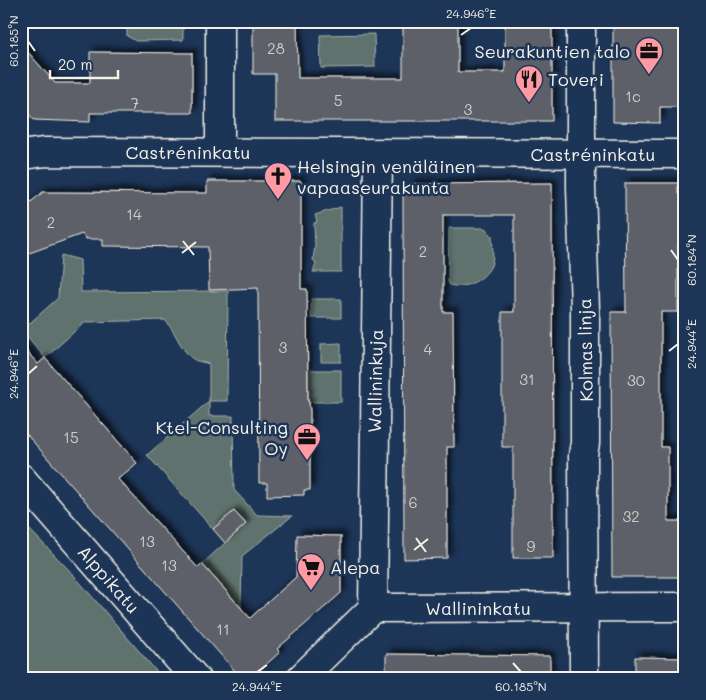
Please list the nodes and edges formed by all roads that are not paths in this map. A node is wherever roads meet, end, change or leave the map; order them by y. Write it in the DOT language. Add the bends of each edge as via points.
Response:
graph roads {
  1 [pos="220,21"];
  2 [pos="581,21"];
  3 [pos="220,152"];
  4 [pos="378,154"];
  5 [pos="581,154"];
  6 [pos="685,154"];
  7 [pos="21,155"];
  8 [pos="21,478"];
  9 [pos="685,607"];
  10 [pos="373,608"];
  11 [pos="584,608"];
  12 [pos="196,679"];
  13 [pos="300,679"];
  14 [pos="584,679"];
  1 -- 3 [label="street"];
  2 -- 5 [label="street, Kolmas linja"];
  3 -- 4 [label="street, Castréninkatu"];
  3 -- 7 [label="street, Castréninkatu" via="45,152"];
  4 -- 5 [label="street, Castréninkatu"];
  4 -- 10 [label="street, Wallininkuja"];
  5 -- 6 [label="street, Castréninkatu"];
  5 -- 11 [label="street, Kolmas linja" via="585,320"];
  8 -- 12 [label="street, Alppikatu"];
  9 -- 11 [label="street, Wallininkatu"];
  10 -- 11 [label="street, Wallininkatu"];
  10 -- 13 [label="street"];
  11 -- 14 [label="street, Kolmas linja"];
}
